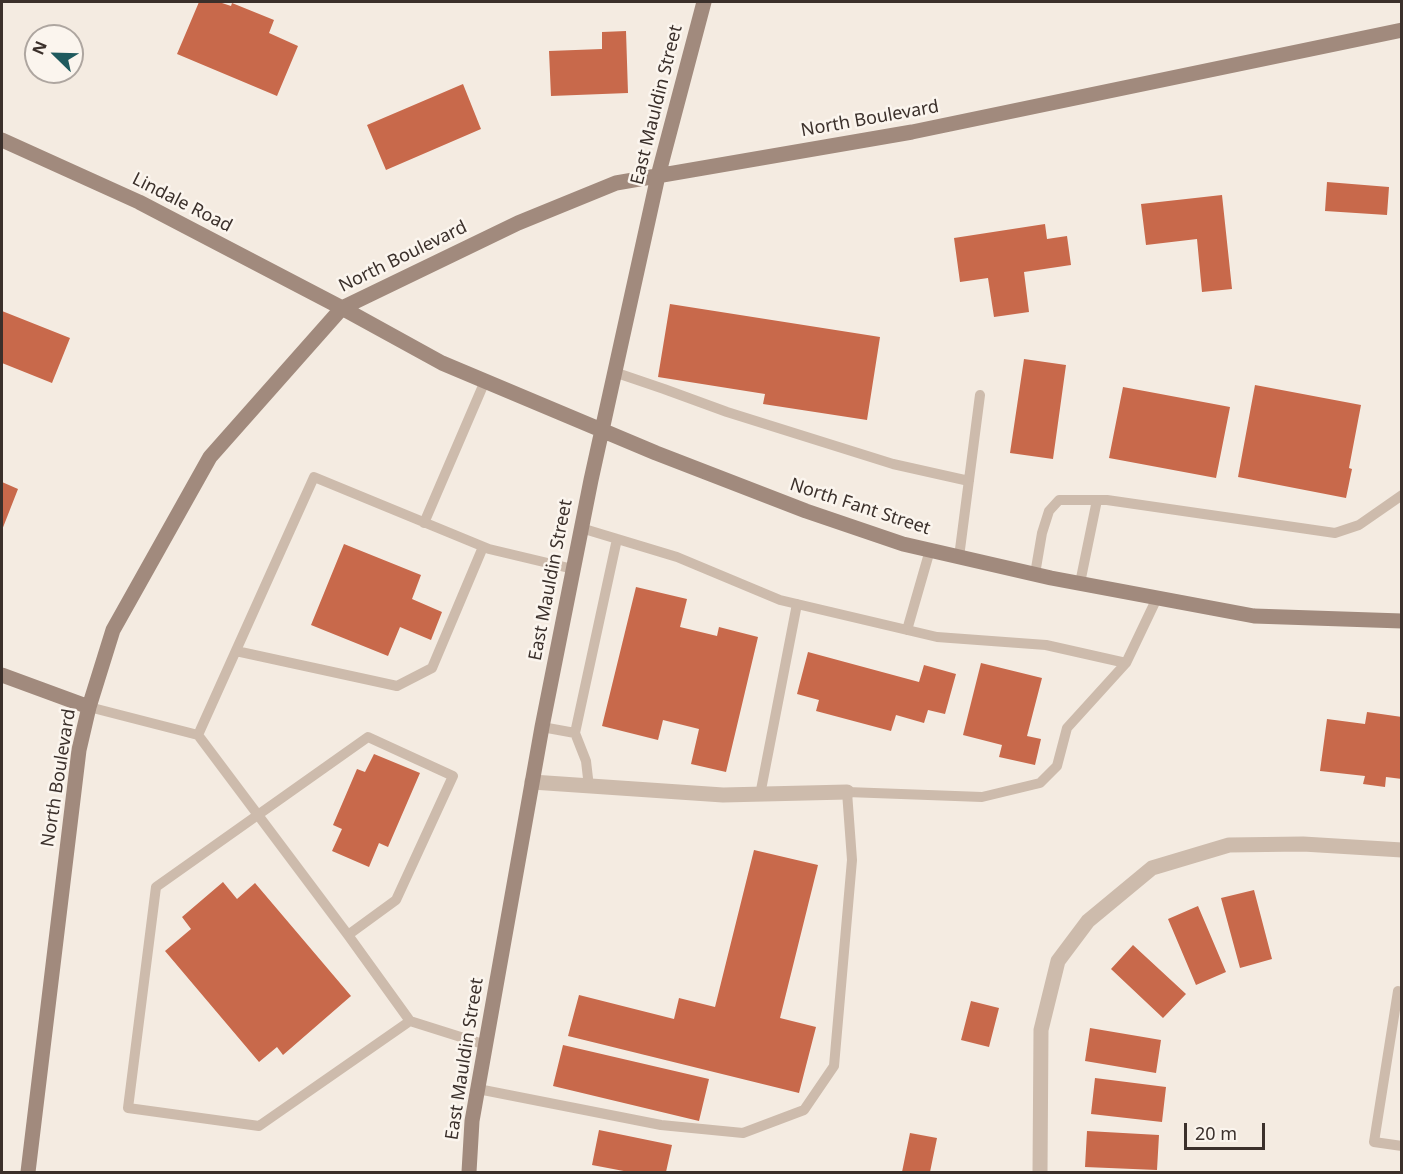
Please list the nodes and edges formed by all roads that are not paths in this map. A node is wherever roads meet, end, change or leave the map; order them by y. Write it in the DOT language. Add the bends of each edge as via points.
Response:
graph roads {
  1 [pos="704,2"];
  2 [pos="1401,30"];
  3 [pos="2,140"];
  4 [pos="658,176"];
  5 [pos="342,308"];
  6 [pos="614,372"];
  7 [pos="485,381"];
  8 [pos="980,395"];
  9 [pos="601,430"];
  10 [pos="969,481"];
  11 [pos="1401,495"];
  12 [pos="1097,500"];
  13 [pos="424,523"];
  14 [pos="581,528"];
  15 [pos="617,539"];
  16 [pos="483,547"];
  17 [pos="930,550"];
  18 [pos="959,557"];
  19 [pos="573,570"];
  20 [pos="1035,574"];
  21 [pos="1080,583"];
  22 [pos="1157,598"];
  23 [pos="797,604"];
  24 [pos="1401,621"];
  25 [pos="907,630"];
  26 [pos="236,651"];
  27 [pos="1126,663"];
  28 [pos="2,675"];
  29 [pos="89,707"];
  30 [pos="542,727"];
  31 [pos="575,733"];
  32 [pos="198,735"];
  33 [pos="532,782"];
  34 [pos="589,787"];
  35 [pos="847,792"];
  36 [pos="760,795"];
  37 [pos="259,815"];
  38 [pos="1401,850"];
  39 [pos="348,935"];
  40 [pos="1401,992"];
  41 [pos="410,1021"];
  42 [pos="486,1046"];
  43 [pos="478,1089"];
  44 [pos="1401,1146"];
  45 [pos="28,1173"];
  46 [pos="469,1173"];
  47 [pos="1040,1173"];
  1 -- 4 [label="street, East Mauldin Street"];
  2 -- 4 [label="street, North Boulevard" via="912,132"];
  3 -- 5 [label="street, Lindale Road" via="139,202"];
  4 -- 5 [label="street, North Boulevard" via="616,183 518,223"];
  4 -- 6 [label="street, East Mauldin Street"];
  5 -- 7 [label="street, North Fant Street" via="442,363"];
  5 -- 29 [label="street, North Boulevard" via="210,458 113,630"];
  6 -- 9 [label="street, East Mauldin Street"];
  6 -- 10 [label="lane" via="893,464"];
  7 -- 9 [label="street, North Fant Street"];
  7 -- 13 [label="lane"];
  8 -- 10 [label="lane"];
  9 -- 14 [label="street, East Mauldin Street"];
  9 -- 17 [label="street, North Fant Street" via="806,511"];
  10 -- 18 [label="lane"];
  11 -- 12 [label="lane" via="1359,525 1335,533"];
  12 -- 20 [label="lane" via="1059,500 1049,511"];
  12 -- 21 [label="lane"];
  13 -- 16 [label="lane"];
  13 -- 26 [label="lane" via="314,477"];
  14 -- 15 [label="lane"];
  14 -- 19 [label="street, East Mauldin Street"];
  15 -- 23 [label="lane" via="677,557"];
  15 -- 31 [label="lane"];
  16 -- 19 [label="lane"];
  16 -- 26 [label="lane" via="432,668 397,686"];
  17 -- 18 [label="street, North Fant Street"];
  17 -- 25 [label="lane"];
  18 -- 20 [label="street, North Fant Street"];
  19 -- 30 [label="street, East Mauldin Street"];
  20 -- 21 [label="street, North Fant Street"];
  21 -- 22 [label="street, North Fant Street"];
  22 -- 24 [label="street, North Fant Street" via="1254,616"];
  22 -- 27 [label="lane"];
  23 -- 25 [label="lane"];
  23 -- 36 [label="lane"];
  25 -- 27 [label="lane" via="937,637 1046,645"];
  26 -- 32 [label="lane"];
  27 -- 35 [label="lane" via="1067,728 1057,766 1040,783 982,797"];
  28 -- 29 [label="street"];
  29 -- 32 [label="lane"];
  29 -- 45 [label="street, North Boulevard" via="79,750"];
  30 -- 31 [label="lane"];
  30 -- 33 [label="street, East Mauldin Street"];
  31 -- 34 [label="lane" via="586,761"];
  32 -- 37 [label="lane"];
  33 -- 34 [label="street"];
  33 -- 42 [label="street, East Mauldin Street"];
  34 -- 36 [label="street"];
  35 -- 36 [label="street"];
  35 -- 43 [label="lane" via="852,860 834,1066 804,1110 743,1133 661,1125"];
  37 -- 39 [label="lane"];
  37 -- 39 [label="lane" via="368,737 453,776 396,900"];
  37 -- 41 [label="lane" via="156,887 128,1108 259,1126"];
  38 -- 47 [label="street" via="1303,844 1229,845 1152,868 1088,921 1058,961 1041,1030"];
  39 -- 41 [label="lane"];
  40 -- 44 [label="lane" via="1398,991 1374,1143"];
  41 -- 42 [label="lane"];
  42 -- 43 [label="street, East Mauldin Street"];
  43 -- 46 [label="street, East Mauldin Street"];
}
